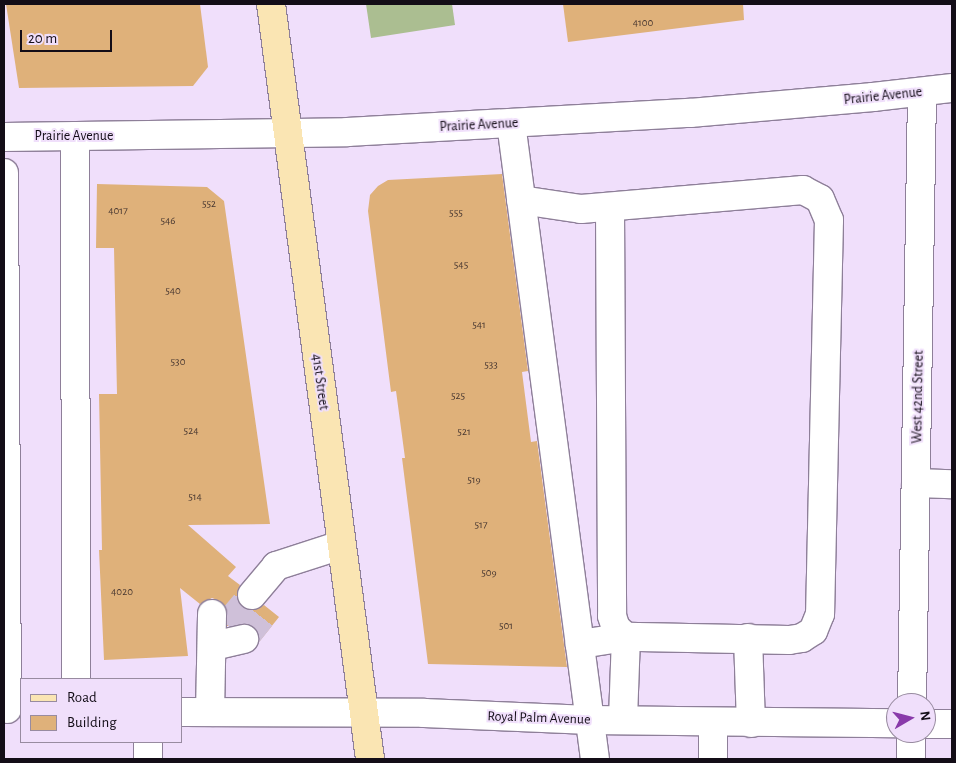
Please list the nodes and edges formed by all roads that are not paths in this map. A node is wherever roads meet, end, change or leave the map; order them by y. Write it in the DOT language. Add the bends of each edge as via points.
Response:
graph roads {
  1 [pos="271,4"];
  2 [pos="952,88"];
  3 [pos="922,92"];
  4 [pos="511,124"];
  5 [pos="287,134"];
  6 [pos="75,136"];
  7 [pos="4,137"];
  8 [pos="4,174"];
  9 [pos="521,200"];
  10 [pos="610,208"];
  11 [pos="916,484"];
  12 [pos="952,484"];
  13 [pos="341,545"];
  14 [pos="256,592"];
  15 [pos="224,631"];
  16 [pos="626,637"];
  17 [pos="748,638"];
  18 [pos="580,644"];
  19 [pos="76,678"];
  20 [pos="912,693"];
  21 [pos="11,709"];
  22 [pos="182,712"];
  23 [pos="210,712"];
  24 [pos="364,713"];
  25 [pos="590,720"];
  26 [pos="622,720"];
  27 [pos="713,722"];
  28 [pos="751,722"];
  29 [pos="886,723"];
  30 [pos="936,724"];
  31 [pos="952,724"];
  32 [pos="148,743"];
  33 [pos="911,743"];
  34 [pos="148,759"];
  35 [pos="370,759"];
  36 [pos="595,759"];
  37 [pos="713,759"];
  38 [pos="911,759"];
  1 -- 5 [label="main road, 41st Street"];
  2 -- 3 [label="street, Prairie Avenue"];
  3 -- 4 [label="street, Prairie Avenue"];
  3 -- 11 [label="street, West 42nd Street"];
  4 -- 5 [label="street, Prairie Avenue"];
  4 -- 9 [label="street"];
  5 -- 6 [label="street, Prairie Avenue"];
  5 -- 13 [label="main road, 41st Street"];
  6 -- 7 [label="street, Prairie Avenue"];
  6 -- 19 [label="street"];
  8 -- 21 [label="street"];
  9 -- 10 [label="street" via="581,209"];
  9 -- 18 [label="street"];
  10 -- 16 [label="street" via="612,616 616,628"];
  10 -- 17 [label="street" via="803,190 820,199 829,220 820,614 813,631 802,638"];
  11 -- 12 [label="street"];
  11 -- 20 [label="street, West 42nd Street"];
  13 -- 14 [label="street" via="276,566"];
  13 -- 24 [label="main road, 41st Street"];
  15 -- 23 [label="street"];
  16 -- 17 [label="street"];
  16 -- 18 [label="street"];
  16 -- 26 [label="street"];
  17 -- 28 [label="street"];
  18 -- 25 [label="street"];
  22 -- 23 [label="street, Royal Palm Avenue"];
  23 -- 24 [label="street, Royal Palm Avenue"];
  24 -- 25 [label="street, Royal Palm Avenue"];
  24 -- 35 [label="main road, 41st Street"];
  25 -- 26 [label="street, Royal Palm Avenue"];
  25 -- 36 [label="street"];
  26 -- 27 [label="street, Royal Palm Avenue"];
  27 -- 28 [label="street, Royal Palm Avenue"];
  27 -- 37 [label="street"];
  28 -- 29 [label="street, Royal Palm Avenue"];
  30 -- 31 [label="street"];
  32 -- 34 [label="street"];
  33 -- 38 [label="street"];
}
